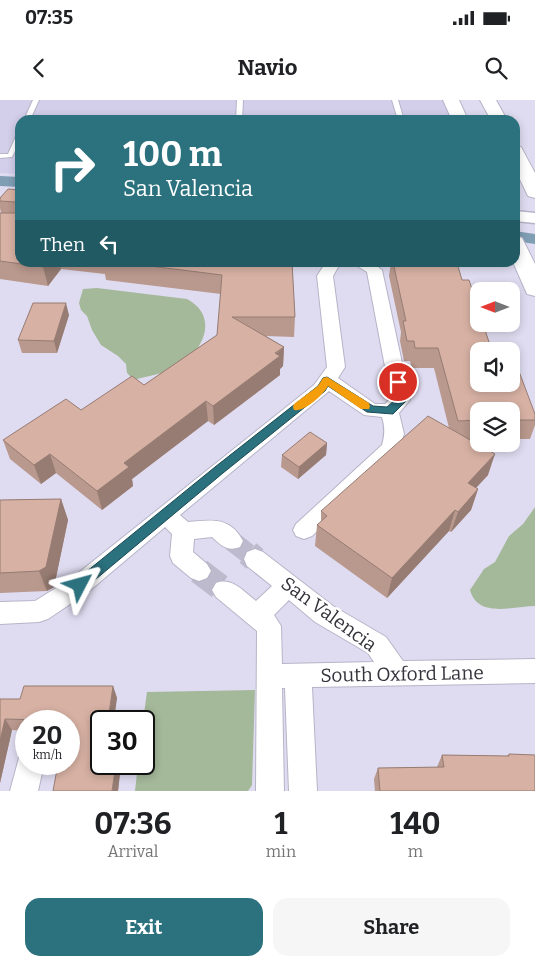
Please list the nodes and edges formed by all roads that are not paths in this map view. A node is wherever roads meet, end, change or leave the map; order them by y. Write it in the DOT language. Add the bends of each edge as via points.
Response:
graph roads {
  1 [pos="36,100"];
  2 [pos="240,100"];
  3 [pos="395,100"];
  4 [pos="451,100"];
  5 [pos="488,100"];
  6 [pos="28,115"];
  7 [pos="239,115"];
  8 [pos="400,115"];
  9 [pos="458,115"];
  10 [pos="496,115"];
  11 [pos="15,145"];
  12 [pos="0,156"];
  13 [pos="520,162"];
  14 [pos="535,192"];
  15 [pos="520,216"];
  16 [pos="535,218"];
  17 [pos="520,253"];
  18 [pos="328,267"];
  19 [pos="368,267"];
  20 [pos="535,288"];
  21 [pos="327,380"];
  22 [pos="389,411"];
  23 [pos="166,515"];
  24 [pos="304,530"];
  25 [pos="184,531"];
  26 [pos="232,541"];
  27 [pos="254,559"];
  28 [pos="199,571"];
  29 [pos="288,586"];
  30 [pos="224,590"];
  31 [pos="0,613"];
  32 [pos="257,616"];
  33 [pos="535,671"];
  34 [pos="397,674"];
  35 [pos="268,676"];
  36 [pos="298,676"];
  37 [pos="28,775"];
  38 [pos="24,791"];
  39 [pos="270,791"];
  40 [pos="303,791"];
  1 -- 6 [label="lane"];
  2 -- 7 [label="lane"];
  3 -- 8 [label="lane"];
  4 -- 9 [label="main road"];
  5 -- 10 [label="main road"];
  11 -- 12 [label="lane" via="10,156"];
  13 -- 14 [label="main road"];
  15 -- 16 [label="street"];
  17 -- 20 [label="main road"];
  18 -- 21 [label="street" via="325,276 336,366"];
  19 -- 22 [label="street" via="374,270 401,400"];
  21 -- 22 [label="street" via="370,410"];
  21 -- 23 [label="street" via="321,389"];
  22 -- 24 [label="street" via="395,436 390,449"];
  23 -- 25 [label="street"];
  23 -- 31 [label="street" via="80,585 39,611"];
  25 -- 26 [label="street" via="216,528"];
  25 -- 28 [label="street" via="181,556"];
  27 -- 29 [label="street, San Valencia"];
  29 -- 32 [label="street"];
  29 -- 34 [label="street, San Valencia" via="324,614 377,645"];
  30 -- 32 [label="street"];
  32 -- 35 [label="street" via="269,626"];
  33 -- 34 [label="street, South Oxford Lane"];
  34 -- 36 [label="street, South Oxford Lane"];
  35 -- 36 [label="street, South Oxford Lane"];
  35 -- 39 [label="street"];
  36 -- 40 [label="street"];
  37 -- 38 [label="street"];
}
